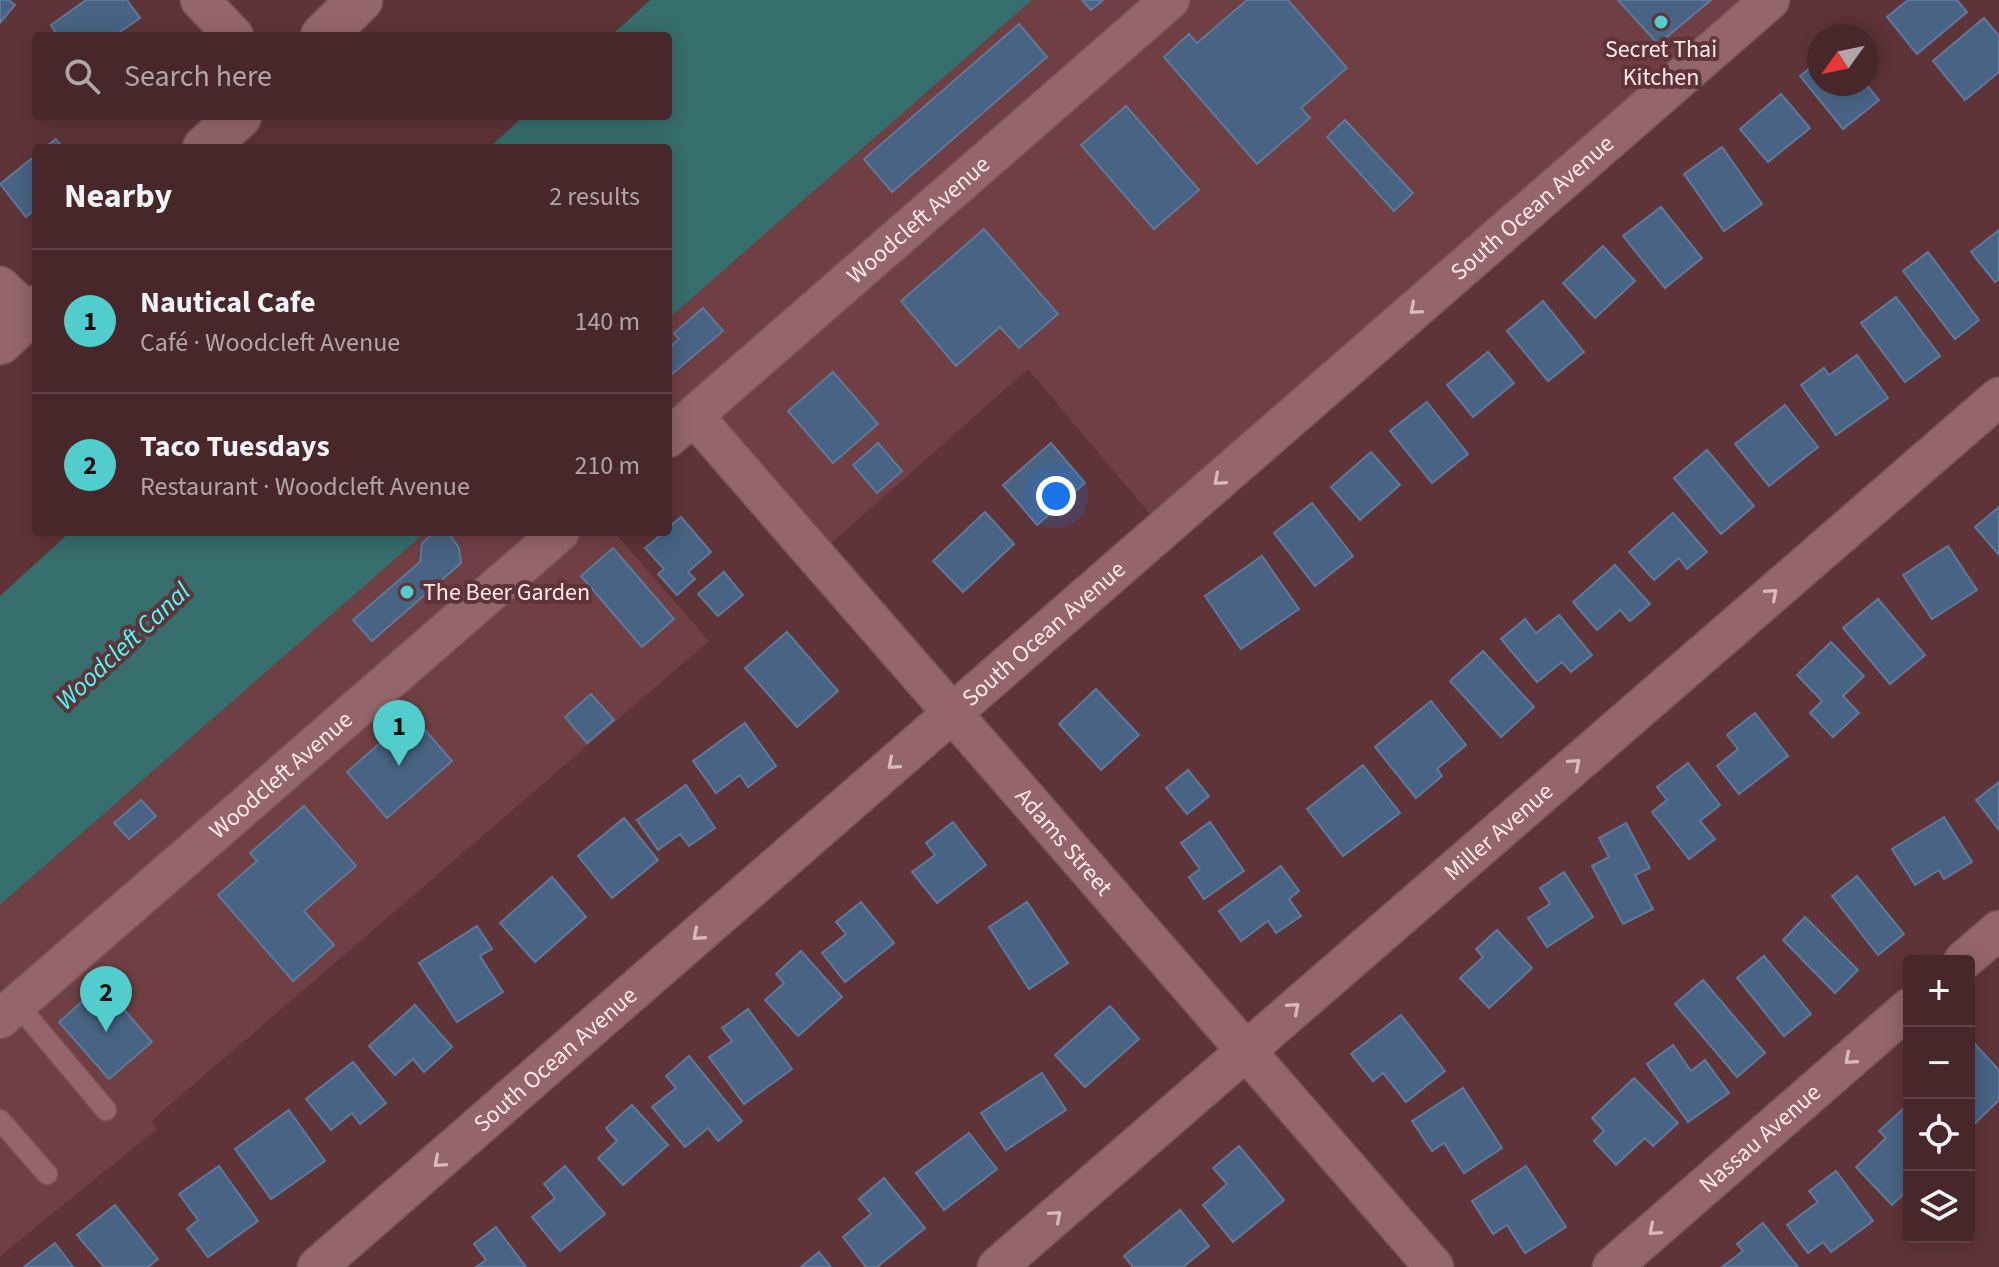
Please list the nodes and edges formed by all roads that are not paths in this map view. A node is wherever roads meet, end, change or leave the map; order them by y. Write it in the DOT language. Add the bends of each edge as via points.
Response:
graph roads {
  1 [pos="200,0"];
  2 [pos="360,0"];
  3 [pos="1170,0"];
  4 [pos="1770,0"];
  5 [pos="230,32"];
  6 [pos="327,32"];
  7 [pos="235,120"];
  8 [pos="209,144"];
  9 [pos="1999,397"];
  10 [pos="681,427"];
  11 [pos="555,536"];
  12 [pos="952,713"];
  13 [pos="1999,930"];
  14 [pos="1970,955"];
  15 [pos="9,1011"];
  16 [pos="1903,1013"];
  17 [pos="1245,1051"];
  18 [pos="106,1110"];
  19 [pos="0,1120"];
  20 [pos="47,1174"];
  21 [pos="317,1267"];
  22 [pos="997,1267"];
  23 [pos="1434,1267"];
  24 [pos="1612,1267"];
  1 -- 5 [label="street"];
  2 -- 6 [label="street"];
  3 -- 10 [label="street, Woodcleft Avenue"];
  4 -- 12 [label="street, South Ocean Avenue, one-way"];
  7 -- 8 [label="street"];
  17 -- 9 [label="street, Miller Avenue, one-way"];
  10 -- 12 [label="street, Adams Street"];
  11 -- 15 [label="street, Woodcleft Avenue"];
  12 -- 17 [label="street, Adams Street"];
  12 -- 21 [label="street, South Ocean Avenue, one-way"];
  13 -- 14 [label="street"];
  15 -- 18 [label="lane"];
  16 -- 24 [label="street, Nassau Avenue, one-way"];
  22 -- 17 [label="street, Miller Avenue, one-way"];
  17 -- 23 [label="street, Adams Street"];
  19 -- 20 [label="lane"];
}
